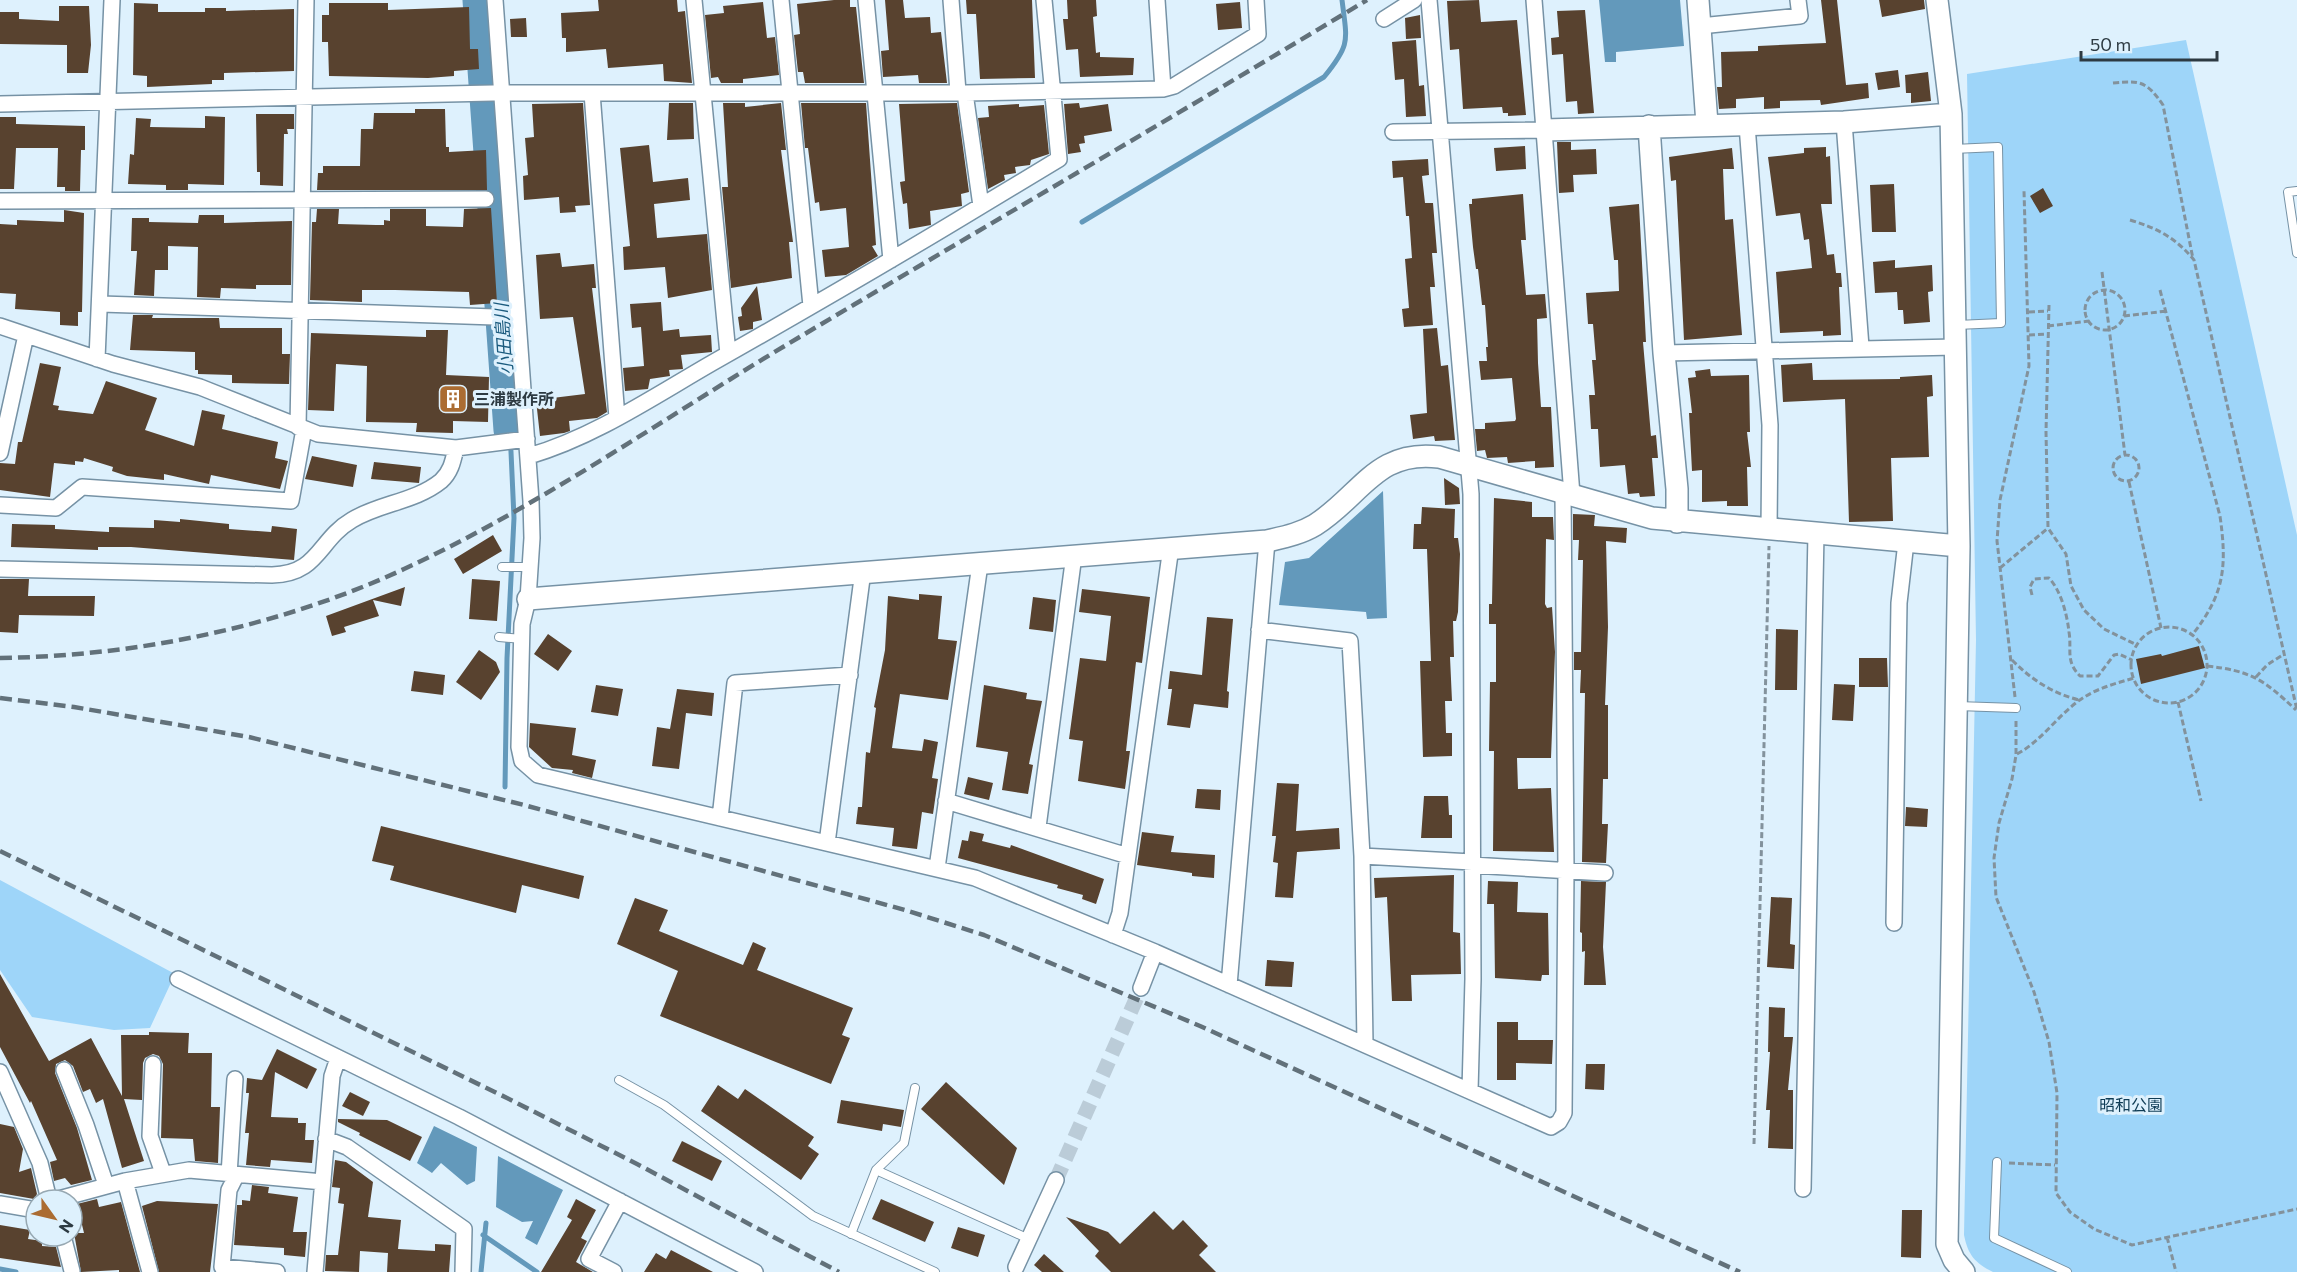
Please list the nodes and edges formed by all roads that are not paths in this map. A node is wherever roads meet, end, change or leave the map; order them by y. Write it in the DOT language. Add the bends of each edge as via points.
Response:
graph roads {
  1 [pos="112,0"];
  2 [pos="306,0"];
  3 [pos="495,0"];
  4 [pos="694,0"];
  5 [pos="781,0"];
  6 [pos="866,0"];
  7 [pos="951,0"];
  8 [pos="1044,0"];
  9 [pos="1157,0"];
  10 [pos="1256,0"];
  11 [pos="1414,0"];
  12 [pos="1429,0"];
  13 [pos="1534,0"];
  14 [pos="1698,0"];
  15 [pos="1798,0"];
  16 [pos="1937,0"];
  17 [pos="1384,19"];
  18 [pos="1700,26"];
  19 [pos="1163,89"];
  20 [pos="703,92"];
  21 [pos="875,92"];
  22 [pos="961,92"];
  23 [pos="1051,92"];
  24 [pos="492,93"];
  25 [pos="592,93"];
  26 [pos="789,93"];
  27 [pos="305,97"];
  28 [pos="109,102"];
  29 [pos="0,104"];
  30 [pos="1951,114"];
  31 [pos="1844,123"];
  32 [pos="1707,124"];
  33 [pos="1747,125"];
  34 [pos="1649,126"];
  35 [pos="1544,129"];
  36 [pos="1441,131"];
  37 [pos="1393,132"];
  38 [pos="1952,149"];
  39 [pos="2297,191"];
  40 [pos="486,199"];
  41 [pos="303,200"];
  42 [pos="0,201"];
  43 [pos="103,201"];
  44 [pos="981,206"];
  45 [pos="2297,254"];
  46 [pos="891,260"];
  47 [pos="101,304"];
  48 [pos="811,306"];
  49 [pos="299,311"];
  50 [pos="495,317"];
  51 [pos="1956,325"];
  52 [pos="0,327"];
  53 [pos="26,334"];
  54 [pos="1861,347"];
  55 [pos="1956,347"];
  56 [pos="1763,349"];
  57 [pos="1664,353"];
  58 [pos="728,354"];
  59 [pos="97,359"];
  60 [pos="618,418"];
  61 [pos="301,428"];
  62 [pos="516,440"];
  63 [pos="456,448"];
  64 [pos="0,453"];
  65 [pos="529,456"];
  66 [pos="1467,465"];
  67 [pos="1568,494"];
  68 [pos="0,505"];
  69 [pos="1677,522"];
  70 [pos="1769,530"];
  71 [pos="1816,533"];
  72 [pos="1267,541"];
  73 [pos="1906,542"];
  74 [pos="1959,546"];
  75 [pos="1171,547"];
  76 [pos="1074,555"];
  77 [pos="980,564"];
  78 [pos="502,567"];
  79 [pos="523,567"];
  80 [pos="0,569"];
  81 [pos="863,571"];
  82 [pos="528,599"];
  83 [pos="1259,630"];
  84 [pos="499,637"];
  85 [pos="519,638"];
  86 [pos="850,675"];
  87 [pos="1956,706"];
  88 [pos="2016,708"];
  89 [pos="946,801"];
  90 [pos="720,818"];
  91 [pos="1038,827"];
  92 [pos="827,843"];
  93 [pos="1128,856"];
  94 [pos="1362,856"];
  95 [pos="1472,863"];
  96 [pos="937,868"];
  97 [pos="1566,870"];
  98 [pos="1605,873"];
  99 [pos="1894,923"];
  100 [pos="1113,935"];
  101 [pos="1155,952"];
  102 [pos="178,979"];
  103 [pos="1229,985"];
  104 [pos="1141,988"];
  105 [pos="1365,1044"];
  106 [pos="338,1058"];
  107 [pos="153,1064"];
  108 [pos="64,1070"];
  109 [pos="2,1079"];
  110 [pos="235,1079"];
  111 [pos="619,1080"];
  112 [pos="915,1088"];
  113 [pos="1470,1091"];
  114 [pos="326,1139"];
  115 [pos="1997,1162"];
  116 [pos="876,1170"];
  117 [pos="163,1173"];
  118 [pos="232,1175"];
  119 [pos="1056,1180"];
  120 [pos="125,1181"];
  121 [pos="323,1182"];
  122 [pos="106,1185"];
  123 [pos="47,1188"];
  124 [pos="1803,1189"];
  125 [pos="84,1191"];
  126 [pos="620,1201"];
  127 [pos="0,1204"];
  128 [pos="24,1208"];
  129 [pos="851,1234"];
  130 [pos="1029,1239"];
  131 [pos="66,1248"];
  132 [pos="729,1266"];
  133 [pos="1016,1268"];
  134 [pos="72,1272"];
  135 [pos="150,1272"];
  136 [pos="277,1272"];
  137 [pos="315,1272"];
  138 [pos="463,1272"];
  139 [pos="614,1272"];
  140 [pos="755,1272"];
  141 [pos="935,1272"];
  142 [pos="1964,1272"];
  143 [pos="2067,1272"];
  1 -- 28 [label="street"];
  2 -- 27 [label="street"];
  3 -- 24 [label="street"];
  4 -- 20 [label="street"];
  5 -- 26 [label="street"];
  6 -- 21 [label="street"];
  7 -- 22 [label="street"];
  8 -- 23 [label="street"];
  9 -- 19 [label="street"];
  10 -- 19 [label="street" via="1258,34"];
  11 -- 17 [label="street"];
  12 -- 36 [label="street"];
  13 -- 35 [label="street"];
  14 -- 18 [label="street"];
  15 -- 18 [label="street" via="1800,16"];
  16 -- 30 [label="street"];
  18 -- 32 [label="street"];
  19 -- 23 [label="street"];
  20 -- 25 [label="street"];
  20 -- 26 [label="street"];
  20 -- 58 [label="street"];
  21 -- 22 [label="street"];
  21 -- 26 [label="street"];
  21 -- 46 [label="street"];
  22 -- 23 [label="street"];
  22 -- 44 [label="street"];
  23 -- 44 [label="street" via="1059,159"];
  24 -- 25 [label="street"];
  24 -- 27 [label="street"];
  24 -- 62 [label="street"];
  25 -- 60 [label="street"];
  26 -- 48 [label="street"];
  27 -- 28 [label="street"];
  27 -- 41 [label="street"];
  28 -- 29 [label="street"];
  28 -- 43 [label="street"];
  30 -- 31 [label="street"];
  30 -- 38 [label="street"];
  31 -- 33 [label="street"];
  31 -- 54 [label="street"];
  32 -- 33 [label="street"];
  32 -- 34 [label="street"];
  33 -- 56 [label="street"];
  34 -- 35 [label="street"];
  34 -- 57 [label="street"];
  35 -- 36 [label="street"];
  35 -- 67 [label="street"];
  36 -- 37 [label="street"];
  36 -- 66 [label="street"];
  38 -- 51 [label="street"];
  38 -- 51 [label="lane" via="1998,147 2001,322"];
  39 -- 45 [label="lane" via="2288,192"];
  40 -- 41 [label="street"];
  41 -- 43 [label="street"];
  41 -- 49 [label="street"];
  42 -- 43 [label="street"];
  43 -- 47 [label="street"];
  44 -- 46 [label="street"];
  46 -- 48 [label="street"];
  47 -- 49 [label="street"];
  47 -- 59 [label="street"];
  48 -- 58 [label="street"];
  49 -- 50 [label="street"];
  49 -- 61 [label="street"];
  51 -- 55 [label="street"];
  52 -- 53 [label="street"];
  53 -- 59 [label="street"];
  53 -- 64 [label="street"];
  54 -- 55 [label="street"];
  54 -- 56 [label="street"];
  55 -- 74 [label="street"];
  56 -- 57 [label="street"];
  56 -- 70 [label="street" via="1770,425"];
  57 -- 69 [label="street"];
  58 -- 60 [label="street"];
  59 -- 61 [label="street" via="200,387"];
  60 -- 65 [label="street"];
  61 -- 63 [label="street" via="318,434"];
  61 -- 68 [label="street" via="291,501 82,487 56,508"];
  62 -- 63 [label="street"];
  62 -- 65 [label="street"];
  63 -- 80 [label="street" via="449,473 442,480 420,494 352,519 313,561 297,572"];
  65 -- 79 [label="street" via="532,538"];
  66 -- 67 [label="street"];
  66 -- 72 [label="street" via="1422,455 1397,460 1374,473 1316,524"];
  66 -- 95 [label="street" via="1472,536"];
  67 -- 69 [label="street"];
  67 -- 97 [label="street"];
  69 -- 70 [label="street"];
  70 -- 71 [label="street"];
  71 -- 73 [label="street"];
  71 -- 124 [label="street"];
  72 -- 75 [label="street"];
  72 -- 83 [label="street"];
  73 -- 74 [label="street"];
  73 -- 99 [label="street" via="1899,603"];
  74 -- 87 [label="street"];
  75 -- 76 [label="street"];
  75 -- 93 [label="street"];
  76 -- 77 [label="street"];
  76 -- 91 [label="street"];
  77 -- 81 [label="street"];
  77 -- 89 [label="street"];
  78 -- 79 [label="lane"];
  79 -- 82 [label="street"];
  81 -- 82 [label="street"];
  81 -- 86 [label="street"];
  82 -- 85 [label="street"];
  83 -- 94 [label="street" via="1350,641"];
  83 -- 103 [label="street"];
  84 -- 85 [label="lane"];
  85 -- 90 [label="street" via="519,747 522,761 531,771"];
  86 -- 90 [label="street" via="735,683"];
  86 -- 92 [label="street"];
  87 -- 88 [label="lane"];
  87 -- 142 [label="street" via="1947,1244"];
  89 -- 91 [label="street"];
  89 -- 96 [label="street"];
  90 -- 92 [label="street"];
  91 -- 93 [label="street"];
  92 -- 96 [label="street"];
  93 -- 100 [label="street"];
  94 -- 95 [label="street"];
  94 -- 105 [label="street"];
  95 -- 97 [label="street"];
  95 -- 113 [label="street"];
  96 -- 100 [label="street" via="1009,890"];
  97 -- 98 [label="street"];
  97 -- 113 [label="street" via="1564,1113 1551,1127"];
  100 -- 101 [label="street"];
  101 -- 103 [label="street"];
  101 -- 104 [label="street"];
  102 -- 106 [label="street"];
  103 -- 105 [label="street"];
  105 -- 113 [label="street"];
  106 -- 114 [label="street" via="332,1076"];
  106 -- 126 [label="street"];
  107 -- 117 [label="street" via="150,1136"];
  108 -- 122 [label="street"];
  109 -- 123 [label="street" via="40,1163"];
  110 -- 118 [label="street"];
  111 -- 129 [label="lane" via="664,1105 793,1203"];
  112 -- 116 [label="lane" via="904,1143"];
  114 -- 121 [label="street"];
  114 -- 138 [label="street" via="346,1147 464,1229"];
  115 -- 143 [label="lane" via="1994,1238"];
  116 -- 129 [label="lane"];
  116 -- 130 [label="lane"];
  117 -- 118 [label="street" via="189,1170"];
  117 -- 120 [label="street"];
  118 -- 121 [label="street"];
  118 -- 136 [label="street" via="222,1266"];
  119 -- 130 [label="street"];
  120 -- 122 [label="street"];
  120 -- 135 [label="street"];
  121 -- 137 [label="street"];
  122 -- 125 [label="street"];
  126 -- 132 [label="street"];
  126 -- 139 [label="street" via="589,1258"];
  127 -- 128 [label="street"];
  129 -- 141 [label="lane"];
  130 -- 133 [label="street"];
  131 -- 134 [label="street"];
  132 -- 140 [label="street"];
}
